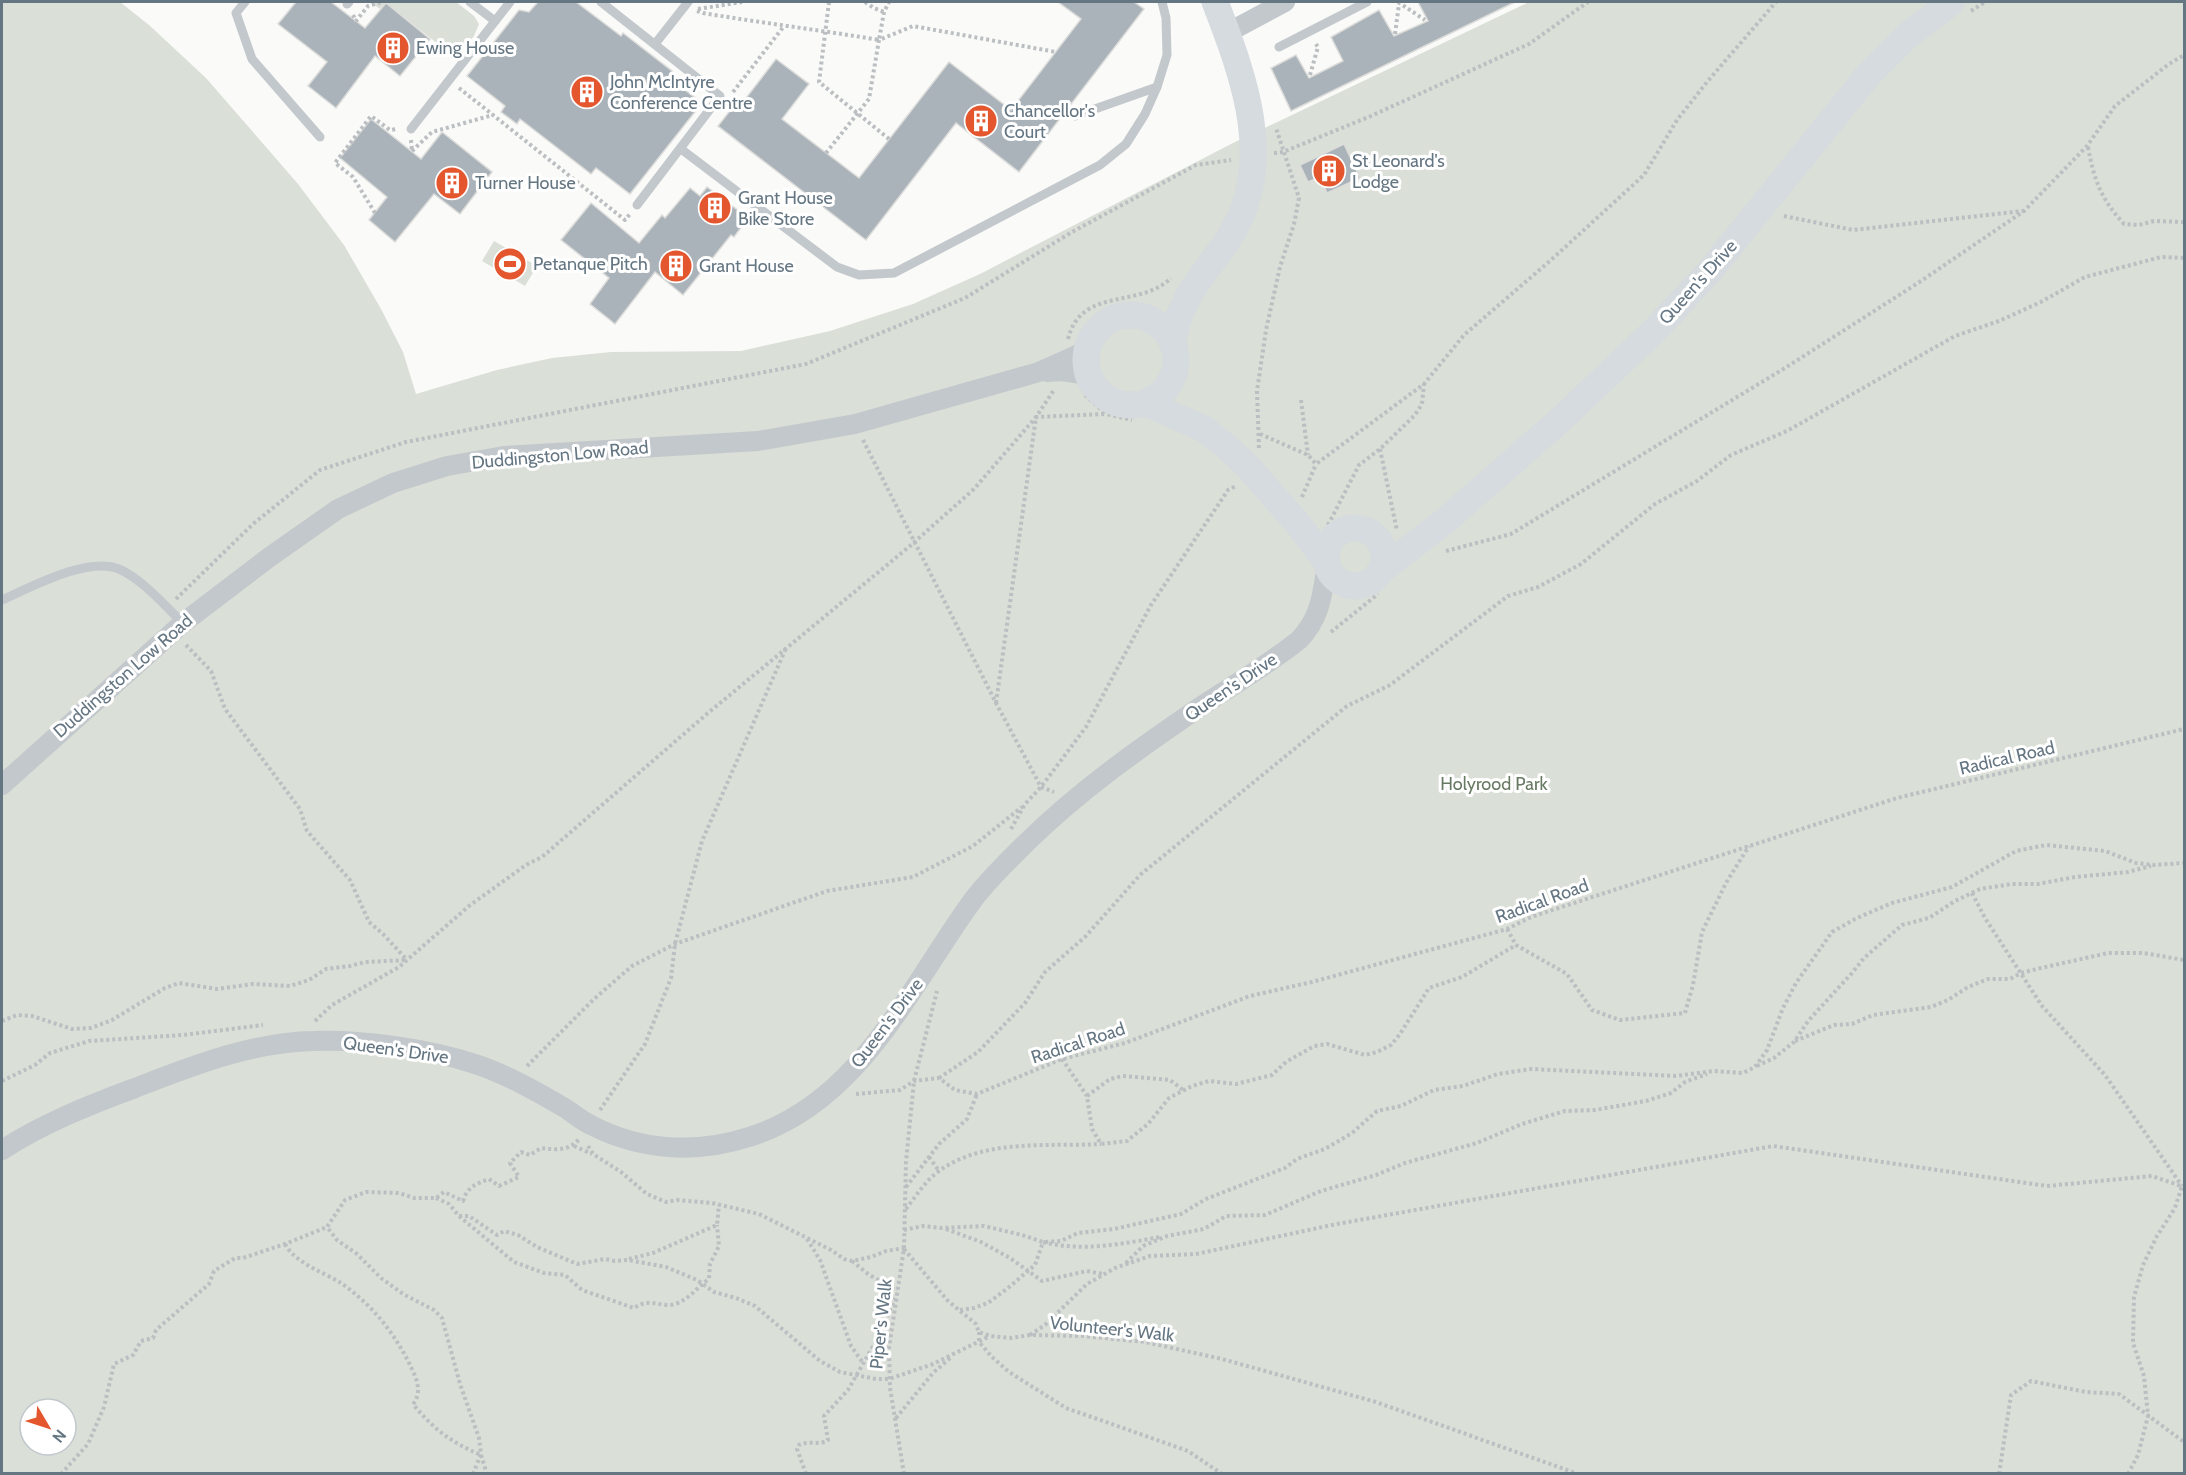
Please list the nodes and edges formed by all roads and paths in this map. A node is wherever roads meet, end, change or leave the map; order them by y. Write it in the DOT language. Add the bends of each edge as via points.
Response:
graph roads {
  1 [pos="245,2"];
  2 [pos="382,2"];
  3 [pos="470,2"];
  4 [pos="510,2"];
  5 [pos="601,2"];
  6 [pos="688,2"];
  7 [pos="742,2"];
  8 [pos="830,2"];
  9 [pos="865,2"];
  10 [pos="889,2"];
  11 [pos="1162,2"];
  12 [pos="1215,2"];
  13 [pos="1285,2"];
  14 [pos="1367,2"];
  15 [pos="1588,2"];
  16 [pos="1776,2"];
  17 [pos="1951,2"];
  18 [pos="1399,3"];
  19 [pos="884,12"];
  20 [pos="1425,20"];
  21 [pos="356,21"];
  22 [pos="495,21"];
  23 [pos="784,26"];
  24 [pos="826,31"];
  25 [pos="1227,33"];
  26 [pos="1395,34"];
  27 [pos="879,39"];
  28 [pos="655,44"];
  29 [pos="1279,47"];
  30 [pos="1056,52"];
  31 [pos="2184,55"];
  32 [pos="449,80"];
  33 [pos="1157,87"];
  34 [pos="720,96"];
  35 [pos="857,113"];
  36 [pos="493,115"];
  37 [pos="1075,116"];
  38 [pos="1273,118"];
  39 [pos="411,129"];
  40 [pos="320,137"];
  41 [pos="889,139"];
  42 [pos="2087,146"];
  43 [pos="681,149"];
  44 [pos="412,152"];
  45 [pos="1283,152"];
  46 [pos="826,153"];
  47 [pos="1254,157"];
  48 [pos="637,205"];
  49 [pos="1759,211"];
  50 [pos="2024,211"];
  51 [pos="375,213"];
  52 [pos="2184,222"];
  53 [pos="2184,258"];
  54 [pos="1197,282"];
  55 [pos="1133,314"];
  56 [pos="1174,357"];
  57 [pos="1087,362"];
  58 [pos="1424,384"];
  59 [pos="1055,389"];
  60 [pos="1301,400"];
  61 [pos="1146,402"];
  62 [pos="1106,414"];
  63 [pos="1036,417"];
  64 [pos="855,424"];
  65 [pos="1204,429"];
  66 [pos="1260,434"];
  67 [pos="1380,449"];
  68 [pos="1308,455"];
  69 [pos="1316,464"];
  70 [pos="1252,473"];
  71 [pos="1295,522"];
  72 [pos="915,541"];
  73 [pos="1408,544"];
  74 [pos="1328,548"];
  75 [pos="1380,571"];
  76 [pos="2,600"];
  77 [pos="167,608"];
  78 [pos="183,623"];
  79 [pos="787,647"];
  80 [pos="996,703"];
  81 [pos="2184,729"];
  82 [pos="2,785"];
  83 [pos="1041,787"];
  84 [pos="1074,800"];
  85 [pos="1024,804"];
  86 [pos="1010,830"];
  87 [pos="1749,846"];
  88 [pos="2184,863"];
  89 [pos="2154,865"];
  90 [pos="1972,893"];
  91 [pos="1507,929"];
  92 [pos="675,944"];
  93 [pos="1516,945"];
  94 [pos="407,960"];
  95 [pos="2184,960"];
  96 [pos="2021,973"];
  97 [pos="937,989"];
  98 [pos="2,1021"];
  99 [pos="313,1023"];
  100 [pos="266,1025"];
  101 [pos="1794,1042"];
  102 [pos="1062,1059"];
  103 [pos="1755,1067"];
  104 [pos="1713,1071"];
  105 [pos="939,1078"];
  106 [pos="2,1081"];
  107 [pos="512,1081"];
  108 [pos="914,1081"];
  109 [pos="834,1087"];
  110 [pos="1183,1090"];
  111 [pos="978,1094"];
  112 [pos="1087,1096"];
  113 [pos="590,1125"];
  114 [pos="1101,1144"];
  115 [pos="574,1146"];
  116 [pos="2,1150"];
  117 [pos="593,1154"];
  118 [pos="929,1157"];
  119 [pos="939,1171"];
  120 [pos="2183,1187"];
  121 [pos="906,1188"];
  122 [pos="436,1198"];
  123 [pos="719,1204"];
  124 [pos="905,1210"];
  125 [pos="459,1216"];
  126 [pos="717,1225"];
  127 [pos="327,1227"];
  128 [pos="942,1228"];
  129 [pos="904,1230"];
  130 [pos="1167,1236"];
  131 [pos="807,1239"];
  132 [pos="1042,1242"];
  133 [pos="285,1244"];
  134 [pos="904,1248"];
  135 [pos="628,1260"];
  136 [pos="852,1261"];
  137 [pos="1124,1265"];
  138 [pos="1027,1272"];
  139 [pos="1104,1275"];
  140 [pos="702,1284"];
  141 [pos="897,1292"];
  142 [pos="959,1310"];
  143 [pos="979,1332"];
  144 [pos="1030,1335"];
  145 [pos="990,1336"];
  146 [pos="979,1342"];
  147 [pos="955,1354"];
  148 [pos="863,1363"];
  149 [pos="856,1375"];
  150 [pos="889,1379"];
  151 [pos="2148,1416"];
  152 [pos="896,1418"];
  153 [pos="2184,1442"];
  154 [pos="481,1454"];
  155 [pos="61,1473"];
  156 [pos="473,1473"];
  157 [pos="487,1473"];
  158 [pos="806,1473"];
  159 [pos="904,1473"];
  160 [pos="1222,1473"];
  161 [pos="1578,1473"];
  162 [pos="1999,1473"];
  163 [pos="2128,1473"];
  1 -- 40 [label="lane" via="236,13 252,59"];
  2 -- 21 [label="path" via="368,6"];
  3 -- 22 [label="lane"];
  4 -- 22 [label="lane"];
  5 -- 28 [label="lane"];
  6 -- 28 [label="lane"];
  7 -- 23 [label="path" via="694,10"];
  8 -- 24 [label="path"];
  9 -- 19 [label="path"];
  10 -- 19 [label="path"];
  11 -- 33 [label="lane" via="1167,55"];
  12 -- 25 [label="street"];
  13 -- 25 [label="street"];
  14 -- 29 [label="lane"];
  15 -- 45 [label="path" via="1529,44"];
  16 -- 58 [label="path" via="1677,120 1644,175 1464,335"];
  17 -- 49 [label="street, Queen's Drive" via="1906,37 1869,74"];
  18 -- 20 [label="path"];
  18 -- 26 [label="path"];
  19 -- 27 [label="path"];
  22 -- 32 [label="lane"];
  23 -- 24 [label="path"];
  23 -- 34 [label="path" via="732,93"];
  24 -- 27 [label="path"];
  24 -- 35 [label="path" via="819,82"];
  25 -- 47 [label="street" via="1250,114"];
  27 -- 30 [label="path" via="913,26"];
  27 -- 35 [label="path" via="869,99"];
  28 -- 34 [label="lane"];
  31 -- 42 [label="path" via="2115,106"];
  32 -- 36 [label="path"];
  32 -- 39 [label="lane"];
  33 -- 37 [label="lane"];
  33 -- 43 [label="lane" via="1126,144 1100,165 894,273 859,275 837,267"];
  34 -- 43 [label="lane"];
  35 -- 41 [label="path"];
  35 -- 46 [label="path"];
  36 -- 44 [label="path" via="432,132"];
  36 -- 48 [label="path" via="626,220"];
  38 -- 45 [label="path"];
  39 -- 51 [label="path" via="390,130 371,116 335,163 353,177"];
  42 -- 50 [label="path"];
  42 -- 52 [label="path" via="2094,178 2108,207 2124,224"];
  43 -- 48 [label="lane"];
  45 -- 47 [label="path"];
  45 -- 66 [label="path" via="1299,198 1266,330 1257,391"];
  47 -- 54 [label="street" via="1250,189 1240,219"];
  47 -- 77 [label="path" via="1196,165 1072,232 965,298 806,364 406,442 320,470 253,524"];
  49 -- 50 [label="path" via="1853,230"];
  49 -- 73 [label="street, Queen's Drive" via="1709,272 1609,375 1459,509"];
  50 -- 73 [label="path" via="1785,368 1510,534"];
  53 -- 105 [label="path" via="2161,257 2085,278 1999,321 1955,336 1786,431 1731,455 1697,481 1655,504 1581,564 1538,587 1508,596 1390,686 1347,706 1140,875 1086,936 1045,972 1025,1003 978,1052"];
  54 -- 55 [label="street" via="1161,308"];
  54 -- 56 [label="street" via="1179,314"];
  55 -- 56 [label="street, Queen's Drive" via="1164,329"];
  55 -- 57 [label="street" via="1107,321 1094,333"];
  56 -- 61 [label="street" via="1168,387"];
  56 -- 65 [label="street, Queen's Drive" via="1194,416"];
  57 -- 61 [label="street, Queen's Drive" via="1098,390 1112,401 1129,405"];
  57 -- 64 [label="street, Duddingston Low Road"];
  58 -- 67 [label="path" via="1422,404 1415,415"];
  58 -- 69 [label="path"];
  59 -- 63 [label="path"];
  60 -- 68 [label="path"];
  61 -- 65 [label="street, Queen's Drive"];
  62 -- 63 [label="path"];
  63 -- 72 [label="path" via="974,489"];
  63 -- 80 [label="path"];
  64 -- 72 [label="path"];
  64 -- 78 [label="street, Duddingston Low Road" via="758,441 504,456 447,466 393,483 338,509"];
  65 -- 70 [label="street, Queen's Drive"];
  66 -- 68 [label="path"];
  66 -- 70 [label="path" via="1259,460"];
  67 -- 73 [label="path" via="1395,511"];
  67 -- 74 [label="path" via="1359,465 1335,515"];
  68 -- 69 [label="path"];
  69 -- 71 [label="path"];
  70 -- 71 [label="street, Queen's Drive"];
  70 -- 83 [label="path" via="1228,490 1151,605 1086,727"];
  71 -- 74 [label="street, Queen's Drive"];
  72 -- 79 [label="path"];
  72 -- 80 [label="path"];
  73 -- 74 [label="street" via="1358,528 1347,529"];
  73 -- 75 [label="street, Queen's Drive"];
  73 -- 75 [label="street" via="1384,554"];
  74 -- 75 [label="street, Queen's Drive" via="1336,579 1352,586 1368,583"];
  74 -- 84 [label="street, Queen's Drive" via="1318,613 1299,640 1153,739"];
  76 -- 77 [label="lane" via="81,568 102,565 130,576"];
  77 -- 78 [label="lane"];
  78 -- 82 [label="street, Duddingston Low Road"];
  78 -- 94 [label="path" via="186,647 210,671 225,709 300,809 307,831 350,880 369,922"];
  79 -- 92 [label="path" via="702,841"];
  79 -- 94 [label="path" via="542,857 469,906"];
  80 -- 83 [label="path"];
  81 -- 87 [label="path, Radical Road" via="1897,798"];
  83 -- 84 [label="path"];
  83 -- 85 [label="path"];
  84 -- 109 [label="street, Queen's Drive" via="975,897 880,1038"];
  85 -- 86 [label="path"];
  85 -- 92 [label="path" via="973,846 913,877 827,891"];
  87 -- 91 [label="path, Radical Road" via="1531,917"];
  87 -- 93 [label="path" via="1702,932 1686,1013 1620,1020 1592,1010 1567,974"];
  88 -- 89 [label="path"];
  89 -- 90 [label="path"];
  89 -- 103 [label="path" via="2136,863 2105,851 2046,845 2016,851 1952,886 1857,918 1832,932 1796,983 1767,1050"];
  90 -- 96 [label="path"];
  90 -- 101 [label="path" via="1929,918 1902,925 1888,935 1808,1021"];
  91 -- 93 [label="path"];
  91 -- 102 [label="path, Radical Road" via="1250,996 1125,1043"];
  92 -- 107 [label="path" via="633,966 602,992"];
  92 -- 113 [label="path" via="671,978 645,1044"];
  93 -- 110 [label="path" via="1462,977 1428,988 1400,1034 1391,1045 1377,1052 1365,1055 1327,1044 1314,1046 1272,1075 1236,1084 1209,1081"];
  94 -- 98 [label="path" via="326,969 290,986 253,984 217,988 179,983 91,1028 72,1029 32,1016 17,1015"];
  94 -- 99 [label="path" via="332,1005"];
  95 -- 96 [label="path" via="2143,953 2108,953"];
  96 -- 101 [label="path" via="1968,987 1931,1007 1873,1015 1852,1024 1834,1025"];
  96 -- 120 [label="path" via="2042,1006 2105,1076"];
  97 -- 108 [label="path"];
  100 -- 106 [label="path" via="89,1041 50,1053"];
  101 -- 103 [label="path"];
  102 -- 111 [label="path, Radical Road"];
  102 -- 112 [label="path"];
  103 -- 104 [label="path" via="1743,1073"];
  104 -- 130 [label="path" via="1646,1101 1565,1111 1321,1191 1264,1215 1226,1216 1204,1229"];
  104 -- 132 [label="path" via="1676,1076 1531,1070 1434,1090 1401,1106 1377,1111 1352,1133 1325,1149 1206,1199 1181,1214"];
  105 -- 108 [label="path"];
  105 -- 111 [label="path" via="955,1090"];
  107 -- 113 [label="street, Queen's Drive"];
  107 -- 116 [label="street, Queen's Drive" via="477,1065 418,1050 314,1041 290,1044 191,1066 60,1119"];
  108 -- 109 [label="path" via="900,1090 885,1092 850,1094"];
  108 -- 121 [label="path"];
  109 -- 113 [label="street, Queen's Drive" via="787,1122 720,1146 654,1146"];
  110 -- 112 [label="path" via="1170,1080 1123,1076 1110,1079"];
  110 -- 114 [label="path" via="1169,1098 1148,1124 1127,1141"];
  111 -- 118 [label="path" via="967,1119"];
  112 -- 114 [label="path" via="1092,1129"];
  113 -- 115 [label="path"];
  113 -- 117 [label="path" via="588,1144"];
  114 -- 119 [label="path" via="993,1149 962,1158"];
  115 -- 117 [label="path"];
  115 -- 122 [label="path" via="541,1148 530,1155 521,1152 510,1163 519,1177 499,1186 489,1179 473,1185 463,1201 444,1192"];
  117 -- 123 [label="path" via="647,1194 666,1202"];
  118 -- 119 [label="path"];
  118 -- 121 [label="path"];
  119 -- 124 [label="path"];
  120 -- 137 [label="path" via="2152,1176 2047,1186 1773,1146 1337,1224 1196,1254 1150,1256"];
  120 -- 151 [label="path" via="2143,1265 2134,1297 2133,1342 2144,1376"];
  121 -- 124 [label="path"];
  122 -- 125 [label="path" via="449,1204"];
  122 -- 127 [label="path" via="366,1192 345,1200"];
  123 -- 126 [label="path"];
  123 -- 131 [label="path" via="759,1214"];
  124 -- 129 [label="path"];
  125 -- 135 [label="path" via="469,1216 497,1234 504,1231 518,1235 578,1264"];
  125 -- 140 [label="path" via="514,1262 544,1273 566,1275 582,1290 634,1308 646,1303 674,1304 691,1296"];
  126 -- 135 [label="path" via="662,1250"];
  126 -- 140 [label="path" via="719,1246 710,1264 709,1279"];
  127 -- 133 [label="path"];
  127 -- 154 [label="path" via="381,1278 442,1318"];
  128 -- 129 [label="path" via="922,1226"];
  128 -- 132 [label="path" via="984,1226"];
  128 -- 138 [label="path" via="981,1242"];
  129 -- 134 [label="path"];
  130 -- 132 [label="path" via="1064,1248"];
  130 -- 137 [label="path" via="1143,1246"];
  131 -- 136 [label="path"];
  131 -- 148 [label="path" via="820,1260 851,1346"];
  132 -- 138 [label="path" via="1035,1265"];
  133 -- 154 [label="path" via="291,1255 339,1282 378,1315 414,1373 419,1389 413,1404 442,1434"];
  133 -- 155 [label="path" via="235,1258 214,1271 209,1284 156,1330 153,1338 141,1341 133,1355 114,1364 104,1407 88,1444"];
  134 -- 136 [label="path"];
  134 -- 141 [label="path, Piper's Walk"];
  134 -- 142 [label="path, Volunteer's Walk"];
  135 -- 140 [label="path" via="666,1267"];
  136 -- 141 [label="path"];
  137 -- 139 [label="path"];
  138 -- 139 [label="path" via="1042,1281 1087,1272"];
  138 -- 142 [label="path" via="988,1303"];
  139 -- 144 [label="path" via="1087,1284"];
  140 -- 149 [label="path" via="755,1306 820,1361 840,1372"];
  141 -- 148 [label="path"];
  141 -- 150 [label="path, Piper's Walk"];
  142 -- 143 [label="path, Volunteer's Walk" via="976,1324"];
  143 -- 145 [label="path, Volunteer's Walk"];
  143 -- 146 [label="path"];
  144 -- 145 [label="path, Volunteer's Walk"];
  144 -- 161 [label="path, Volunteer's Walk" via="1145,1342 1222,1359 1376,1402"];
  145 -- 146 [label="path"];
  146 -- 147 [label="path"];
  146 -- 160 [label="path" via="1009,1372 1066,1407 1188,1451"];
  147 -- 150 [label="path"];
  147 -- 152 [label="path" via="933,1373"];
  148 -- 149 [label="path"];
  149 -- 150 [label="path"];
  149 -- 158 [label="path" via="824,1416 828,1440 799,1445"];
  150 -- 152 [label="path, Piper's Walk"];
  151 -- 153 [label="path"];
  151 -- 162 [label="path" via="2119,1394 2031,1381 2011,1395"];
  151 -- 163 [label="path" via="2138,1455"];
  152 -- 159 [label="path, Piper's Walk"];
  154 -- 156 [label="path"];
  154 -- 157 [label="path"];
}
